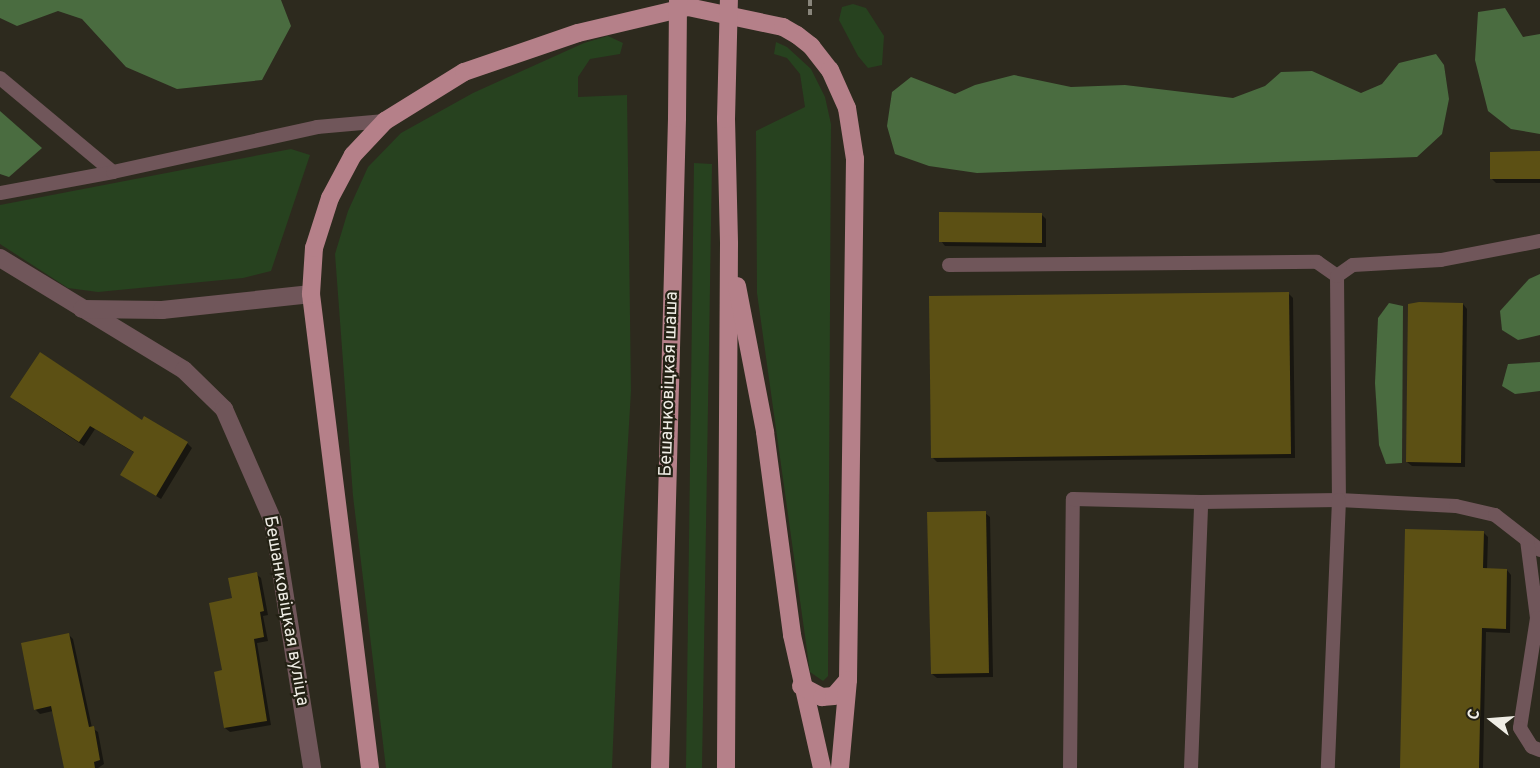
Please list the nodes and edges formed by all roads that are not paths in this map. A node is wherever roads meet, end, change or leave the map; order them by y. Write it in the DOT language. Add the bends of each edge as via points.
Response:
graph roads {
  1 [pos="678,0"];
  2 [pos="729,0"];
  3 [pos="0,78"];
  4 [pos="384,121"];
  5 [pos="113,172"];
  6 [pos="0,193"];
  7 [pos="1540,241"];
  8 [pos="729,244"];
  9 [pos="0,258"];
  10 [pos="949,265"];
  11 [pos="1337,276"];
  12 [pos="311,294"];
  13 [pos="80,309"];
  14 [pos="1339,500"];
  15 [pos="1201,502"];
  16 [pos="1527,540"];
  17 [pos="1540,550"];
  18 [pos="848,680"];
  19 [pos="801,686"];
  20 [pos="1540,750"];
  21 [pos="312,768"];
  22 [pos="370,768"];
  23 [pos="660,768"];
  24 [pos="726,768"];
  25 [pos="822,768"];
  26 [pos="840,768"];
  27 [pos="1070,768"];
  28 [pos="1191,768"];
  29 [pos="1328,768"];
  1 -- 23 [label="main road, Бешанковіцкая шаша, bridge"];
  2 -- 8 [label="main road, bridge"];
  3 -- 5 [label="lane"];
  4 -- 5 [label="lane" via="317,128"];
  4 -- 12 [label="main road" via="353,155 330,198 314,248"];
  4 -- 18 [label="main road" via="464,72 578,33 688,7 783,27 811,46 830,70 847,108 855,159"];
  5 -- 6 [label="lane"];
  7 -- 11 [label="lane" via="1441,260 1353,265"];
  8 -- 19 [label="main road" via="765,432"];
  8 -- 24 [label="main road"];
  9 -- 13 [label="street, Бешанковіцкая вуліца"];
  10 -- 11 [label="lane" via="1317,262"];
  11 -- 14 [label="lane"];
  12 -- 13 [label="street" via="162,310"];
  12 -- 22 [label="main road"];
  13 -- 21 [label="street, Бешанковіцкая вуліца" via="184,370 224,409 273,521"];
  14 -- 15 [label="lane"];
  14 -- 16 [label="lane" via="1456,507 1494,515"];
  14 -- 29 [label="lane"];
  15 -- 27 [label="lane" via="1073,499"];
  15 -- 28 [label="lane"];
  16 -- 17 [label="lane"];
  16 -- 20 [label="lane" via="1537,618 1520,728 1532,747"];
  18 -- 19 [label="main road" via="834,696 822,697"];
  18 -- 26 [label="main road"];
  19 -- 25 [label="main road"];
}
